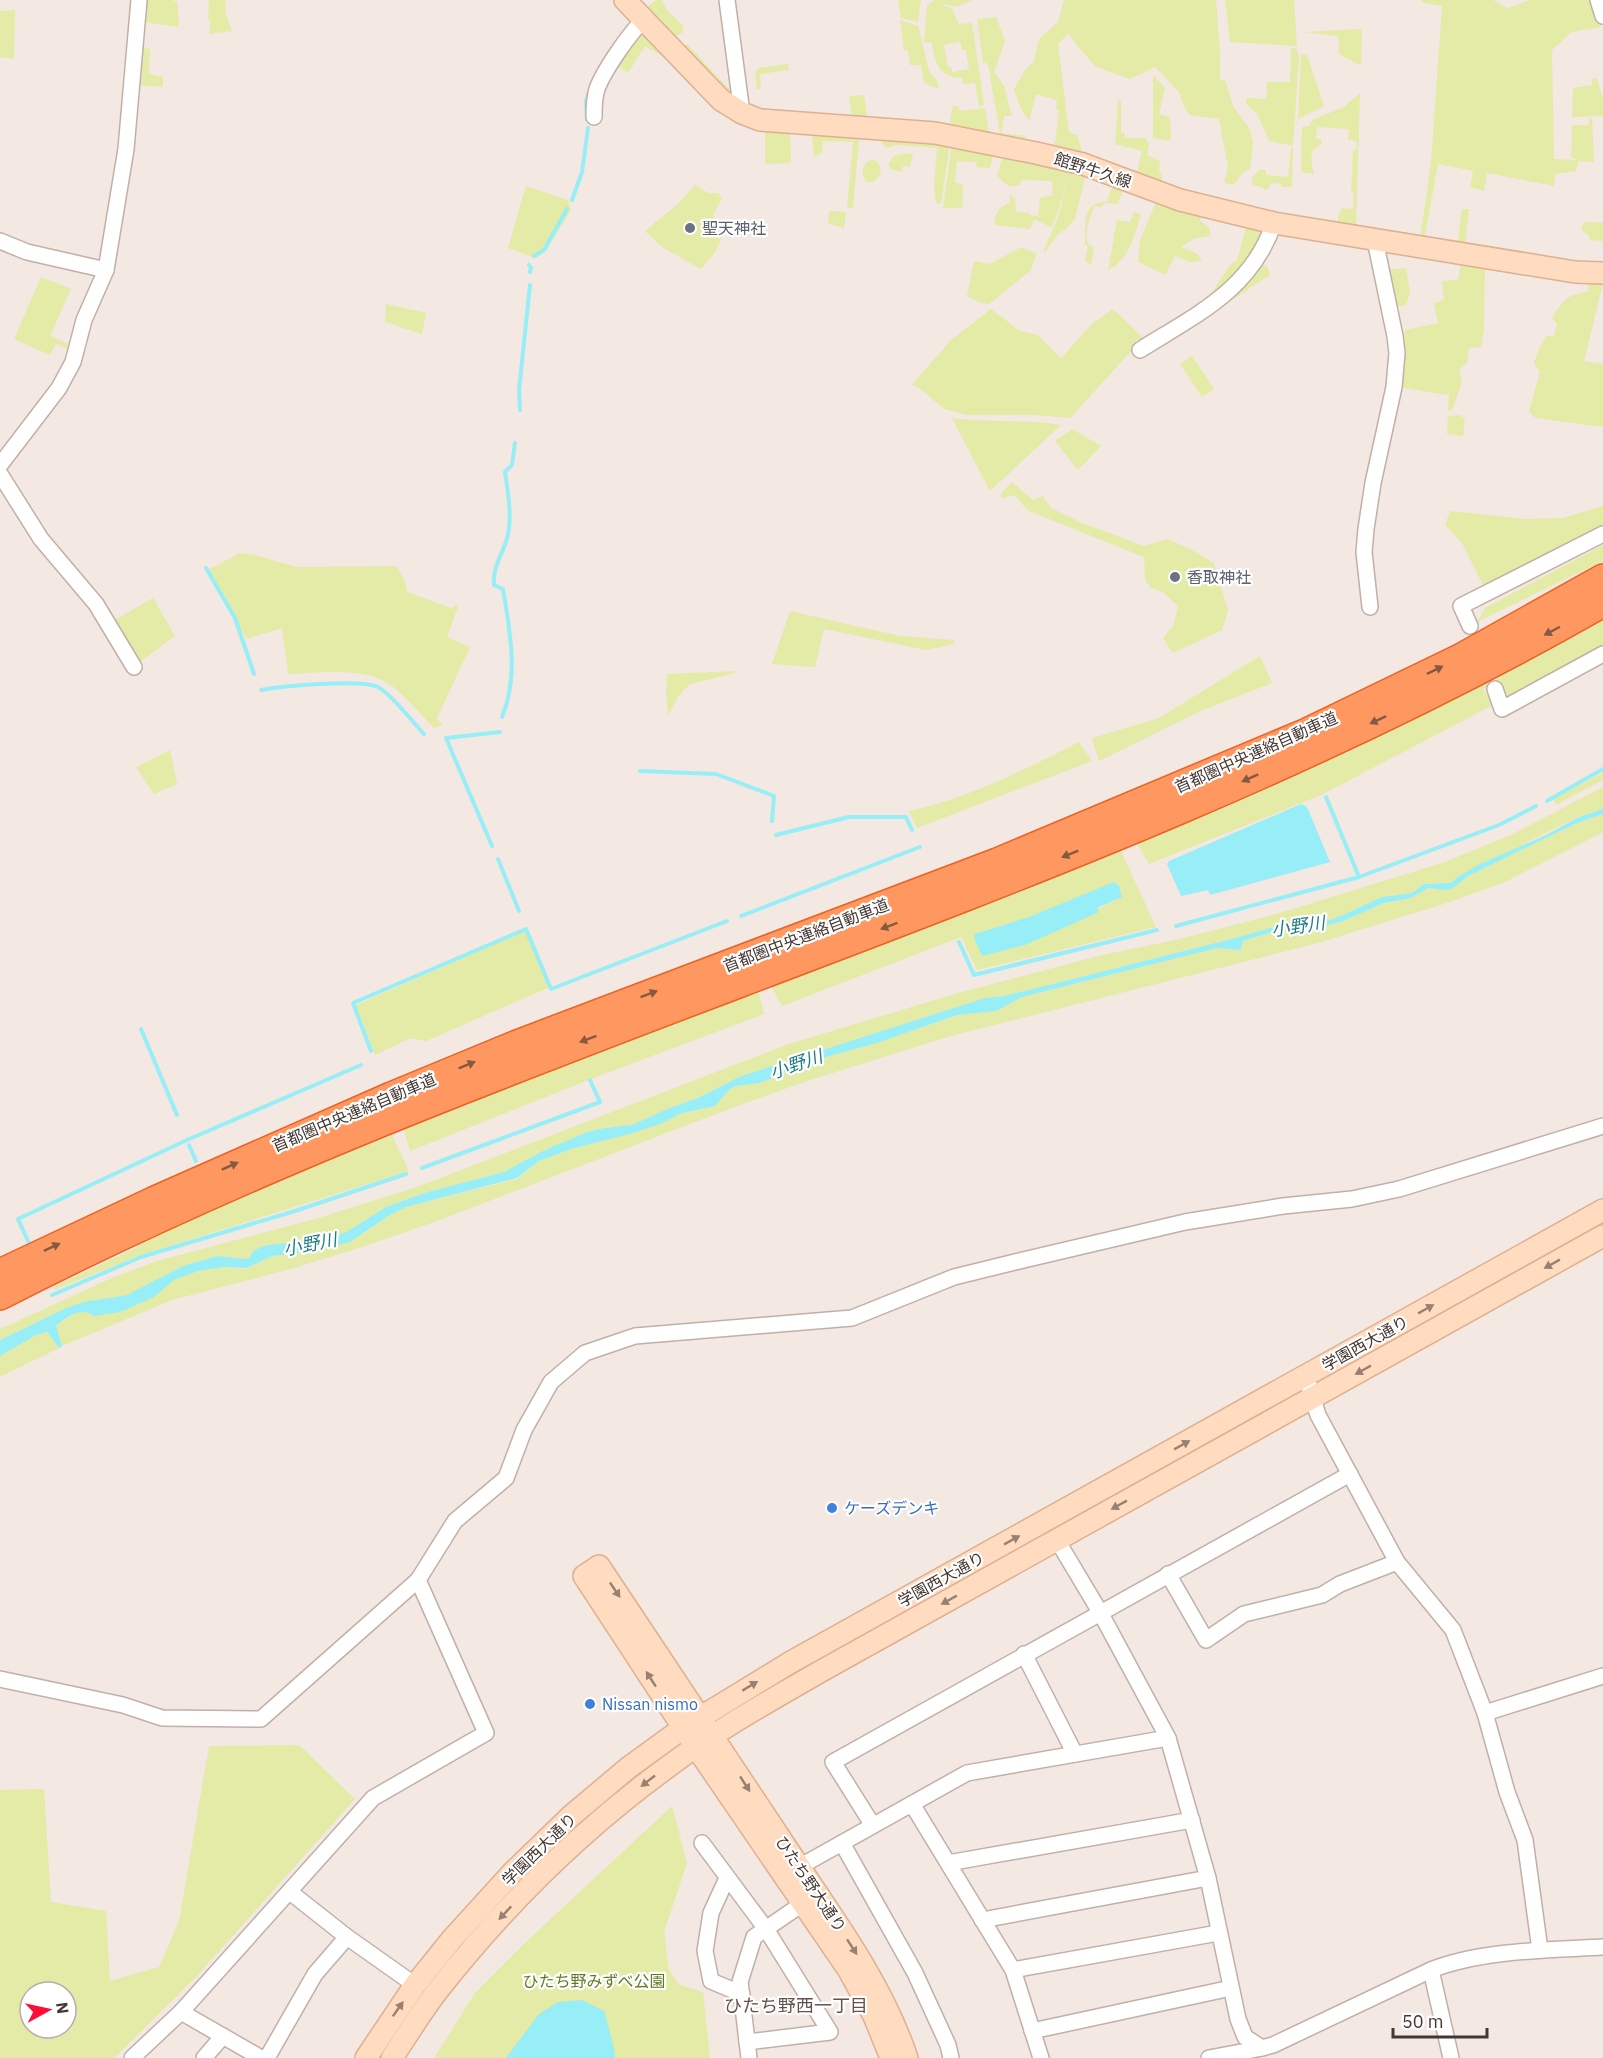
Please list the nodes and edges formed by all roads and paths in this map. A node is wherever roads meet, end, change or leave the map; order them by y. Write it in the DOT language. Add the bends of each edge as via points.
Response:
graph roads {
  1 [pos="139,0"];
  2 [pos="625,0"];
  3 [pos="727,0"];
  4 [pos="1598,0"];
  5 [pos="1603,16"];
  6 [pos="644,20"];
  7 [pos="742,113"];
  8 [pos="594,117"];
  9 [pos="1274,223"];
  10 [pos="1375,240"];
  11 [pos="0,242"];
  12 [pos="106,270"];
  13 [pos="1603,273"];
  14 [pos="1140,350"];
  15 [pos="0,465"];
  16 [pos="0,474"];
  17 [pos="1603,534"];
  18 [pos="1603,578"];
  19 [pos="1603,603"];
  20 [pos="1370,607"];
  21 [pos="1470,626"];
  22 [pos="1603,654"];
  23 [pos="134,667"];
  24 [pos="1495,689"];
  25 [pos="1603,1126"];
  26 [pos="1603,1210"];
  27 [pos="1603,1236"];
  28 [pos="0,1273"];
  29 [pos="0,1296"];
  30 [pos="1306,1376"];
  31 [pos="1313,1398"];
  32 [pos="1350,1474"];
  33 [pos="1057,1540"];
  34 [pos="1397,1562"];
  35 [pos="1168,1574"];
  36 [pos="418,1580"];
  37 [pos="1100,1612"];
  38 [pos="1024,1654"];
  39 [pos="1603,1676"];
  40 [pos="0,1679"];
  41 [pos="1485,1713"];
  42 [pos="692,1723"];
  43 [pos="1168,1738"];
  44 [pos="704,1741"];
  45 [pos="1075,1754"];
  46 [pos="912,1804"];
  47 [pos="1192,1820"];
  48 [pos="872,1824"];
  49 [pos="702,1843"];
  50 [pos="842,1844"];
  51 [pos="948,1863"];
  52 [pos="799,1867"];
  53 [pos="728,1878"];
  54 [pos="1208,1878"];
  55 [pos="290,1892"];
  56 [pos="802,1904"];
  57 [pos="982,1920"];
  58 [pos="766,1929"];
  59 [pos="1218,1933"];
  60 [pos="347,1937"];
  61 [pos="1603,1947"];
  62 [pos="1540,1950"];
  63 [pos="1013,1970"];
  64 [pos="1431,1970"];
  65 [pos="415,1985"];
  66 [pos="1231,1988"];
  67 [pos="742,1994"];
  68 [pos="181,2012"];
  69 [pos="1032,2031"];
  70 [pos="223,2036"];
  71 [pos="747,2042"];
  72 [pos="1270,2050"];
  73 [pos="132,2058"];
  74 [pos="204,2058"];
  75 [pos="261,2058"];
  76 [pos="267,2058"];
  77 [pos="366,2058"];
  78 [pos="392,2058"];
  79 [pos="749,2058"];
  80 [pos="891,2058"];
  81 [pos="907,2058"];
  82 [pos="951,2058"];
  83 [pos="1041,2058"];
  84 [pos="1209,2058"];
  85 [pos="1451,2058"];
  1 -- 12 [label="street" via="126,149"];
  2 -- 6 [label="main road, 館野牛久線"];
  3 -- 7 [label="street"];
  4 -- 5 [label="street"];
  6 -- 7 [label="main road, 館野牛久線" via="721,100"];
  6 -- 8 [label="street" via="632,31 597,88"];
  7 -- 9 [label="main road, 館野牛久線" via="762,121 935,133 1036,153 1083,164 1180,200"];
  9 -- 10 [label="main road, 館野牛久線"];
  9 -- 14 [label="street" via="1268,242 1232,290"];
  10 -- 13 [label="main road, 館野牛久線" via="1575,272"];
  10 -- 20 [label="street" via="1396,353 1394,387 1366,529"];
  11 -- 12 [label="street"];
  12 -- 15 [label="street" via="84,320 73,362 59,388"];
  16 -- 23 [label="street" via="41,539 96,604"];
  17 -- 21 [label="street" via="1461,606"];
  28 -- 18 [label="highway, 首都圏中央連絡自動車道, one-way" via="391,1096 1008,857 1307,732 1460,658"];
  19 -- 29 [label="highway, 首都圏中央連絡自動車道, one-way" via="1392,713 1210,796 1001,883 430,1102 202,1200"];
  22 -- 24 [label="street" via="1502,709"];
  25 -- 36 [label="street" via="1398,1189 1185,1222 954,1277 852,1318 635,1336 585,1353 551,1382 524,1430 506,1478 455,1521"];
  30 -- 26 [label="main road, 学園西大通り, one-way"];
  27 -- 31 [label="main road, 学園西大通り, one-way"];
  30 -- 31 [label="street"];
  42 -- 30 [label="main road, 学園西大通り, one-way" via="791,1662"];
  31 -- 32 [label="street"];
  31 -- 33 [label="main road, 学園西大通り, one-way"];
  32 -- 34 [label="street"];
  32 -- 35 [label="street"];
  33 -- 37 [label="street"];
  33 -- 44 [label="main road, 学園西大通り, one-way"];
  34 -- 35 [label="street" via="1322,1595 1244,1614 1206,1640"];
  34 -- 41 [label="street" via="1453,1630"];
  35 -- 37 [label="street"];
  36 -- 40 [label="street" via="261,1719 162,1718"];
  36 -- 55 [label="street" via="486,1733 374,1798"];
  37 -- 38 [label="street"];
  37 -- 43 [label="street"];
  38 -- 45 [label="street"];
  38 -- 48 [label="street" via="833,1762"];
  39 -- 41 [label="street"];
  41 -- 62 [label="street" via="1525,1840"];
  42 -- 42 [label="main road, one-way" via="584,1576 599,1566"];
  42 -- 44 [label="main road, ひたち野大通り"];
  42 -- 65 [label="main road, 学園西大通り" via="628,1768 562,1824 504,1882"];
  43 -- 45 [label="street"];
  43 -- 47 [label="street"];
  44 -- 52 [label="main road, ひたち野大通り, one-way"];
  44 -- 56 [label="main road, ひたち野大通り"];
  44 -- 78 [label="main road, 学園西大通り, one-way" via="586,1832 528,1888 434,1995"];
  45 -- 46 [label="street" via="966,1773"];
  46 -- 48 [label="street"];
  46 -- 51 [label="street"];
  47 -- 51 [label="street"];
  47 -- 54 [label="street"];
  48 -- 50 [label="street"];
  49 -- 53 [label="street"];
  50 -- 52 [label="street"];
  50 -- 82 [label="street" via="915,1973"];
  51 -- 57 [label="street"];
  52 -- 81 [label="main road, ひたち野大通り, one-way" via="876,1985"];
  53 -- 58 [label="street"];
  53 -- 67 [label="street" via="711,1913 705,1951 711,1982"];
  54 -- 57 [label="street"];
  54 -- 59 [label="street"];
  55 -- 60 [label="street"];
  55 -- 68 [label="street"];
  56 -- 58 [label="street"];
  56 -- 80 [label="main road, ひたち野大通り" via="861,1991"];
  57 -- 63 [label="street"];
  58 -- 67 [label="street" via="754,1937 740,1982"];
  58 -- 71 [label="street" via="830,2032"];
  59 -- 63 [label="street"];
  59 -- 66 [label="street"];
  60 -- 65 [label="street"];
  60 -- 76 [label="street" via="315,1974"];
  61 -- 62 [label="street"];
  62 -- 64 [label="street" via="1455,1961"];
  63 -- 69 [label="street"];
  64 -- 72 [label="street"];
  64 -- 85 [label="street"];
  77 -- 65 [label="main road, 学園西大通り, one-way"];
  66 -- 69 [label="street"];
  66 -- 72 [label="street" via="1245,2037"];
  67 -- 71 [label="street"];
  68 -- 70 [label="street"];
  68 -- 73 [label="street"];
  69 -- 83 [label="street"];
  70 -- 74 [label="street"];
  70 -- 75 [label="street"];
  71 -- 79 [label="street"];
  72 -- 84 [label="street"];
}
